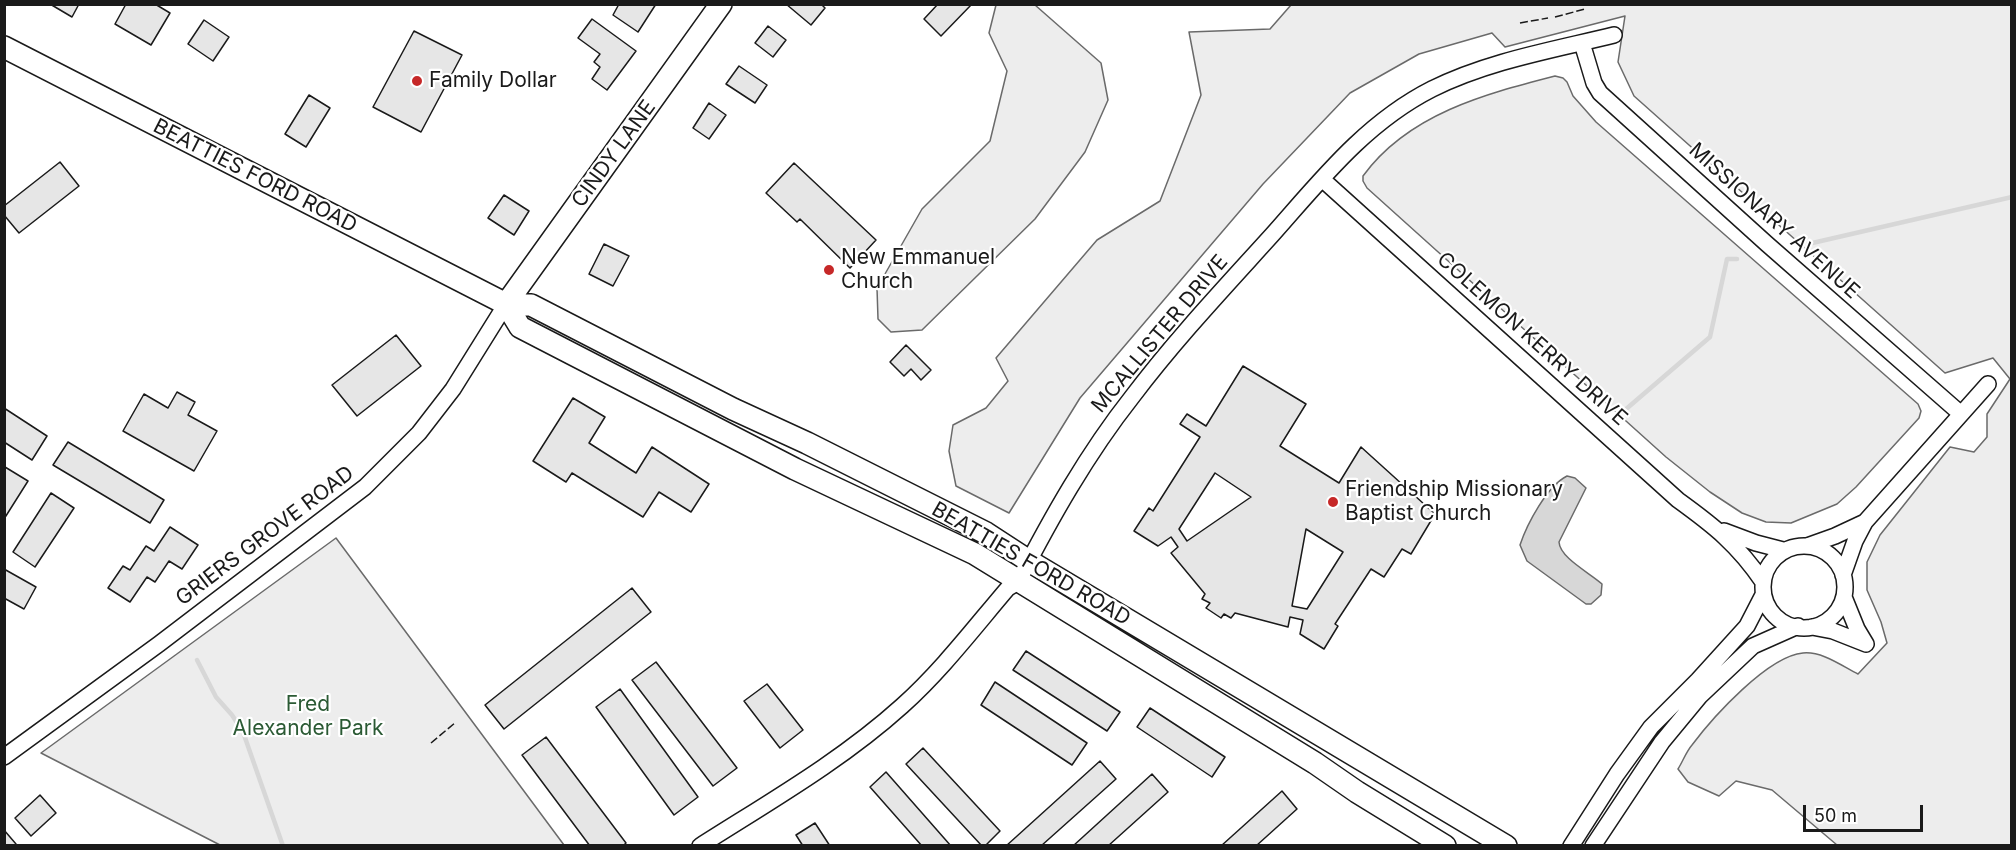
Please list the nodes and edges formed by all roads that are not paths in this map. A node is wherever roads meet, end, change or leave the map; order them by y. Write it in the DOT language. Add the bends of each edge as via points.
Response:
graph roads {
  1 [pos="722,4"];
  2 [pos="1614,35"];
  3 [pos="1582,43"];
  4 [pos="4,47"];
  5 [pos="1322,179"];
  6 [pos="506,304"];
  7 [pos="1988,384"];
  8 [pos="1961,414"];
  9 [pos="1865,522"];
  10 [pos="1716,527"];
  11 [pos="1806,546"];
  12 [pos="1783,550"];
  13 [pos="1029,561"];
  14 [pos="1843,576"];
  15 [pos="1018,582"];
  16 [pos="1763,589"];
  17 [pos="1844,597"];
  18 [pos="1805,627"];
  19 [pos="4,757"];
  20 [pos="700,846"];
  21 [pos="1445,846"];
  22 [pos="1506,846"];
  23 [pos="1571,846"];
  24 [pos="1593,846"];
  1 -- 6 [label="main road, CINDY LANE"];
  2 -- 3 [label="street, MCALLISTER DRIVE"];
  3 -- 5 [label="street, MCALLISTER DRIVE" via="1484,68 1431,90 1364,135"];
  3 -- 8 [label="street, MISSIONARY AVENUE" via="1600,93"];
  4 -- 6 [label="main road, BEATTIES FORD ROAD"];
  5 -- 10 [label="street, COLEMON KERRY DRIVE" via="1678,500"];
  5 -- 13 [label="street, MCALLISTER DRIVE" via="1131,398 1051,518"];
  6 -- 13 [label="main road, BEATTIES FORD ROAD" via="531,305 986,533"];
  6 -- 15 [label="main road, BEATTIES FORD ROAD" via="520,327 795,470 975,554"];
  6 -- 19 [label="street, GRIERS GROVE ROAD" via="453,389 415,438 365,487"];
  7 -- 8 [label="street"];
  8 -- 9 [label="street"];
  9 -- 11 [label="street"];
  9 -- 14 [label="street"];
  10 -- 12 [label="street, COLEMON KERRY DRIVE"];
  10 -- 16 [label="street, COLEMON KERRY DRIVE" via="1749,561"];
  11 -- 12 [label="street"];
  11 -- 14 [label="street" via="1829,555"];
  12 -- 16 [label="street" via="1766,570"];
  13 -- 15 [label="street, MCALLISTER DRIVE"];
  13 -- 22 [label="main road, BEATTIES FORD ROAD"];
  14 -- 17 [label="street"];
  15 -- 20 [label="street, MCALLISTER DRIVE" via="1008,588 950,659 870,733"];
  15 -- 21 [label="main road, BEATTIES FORD ROAD"];
  16 -- 18 [label="street" via="1768,608 1777,618 1788,625"];
  16 -- 23 [label="street" via="1747,626 1651,727"];
  17 -- 18 [label="street" via="1836,614 1825,622"];
  17 -- 18 [label="street" via="1866,645 1833,631"];
  18 -- 24 [label="street" via="1753,646 1693,704 1662,742"];
}
